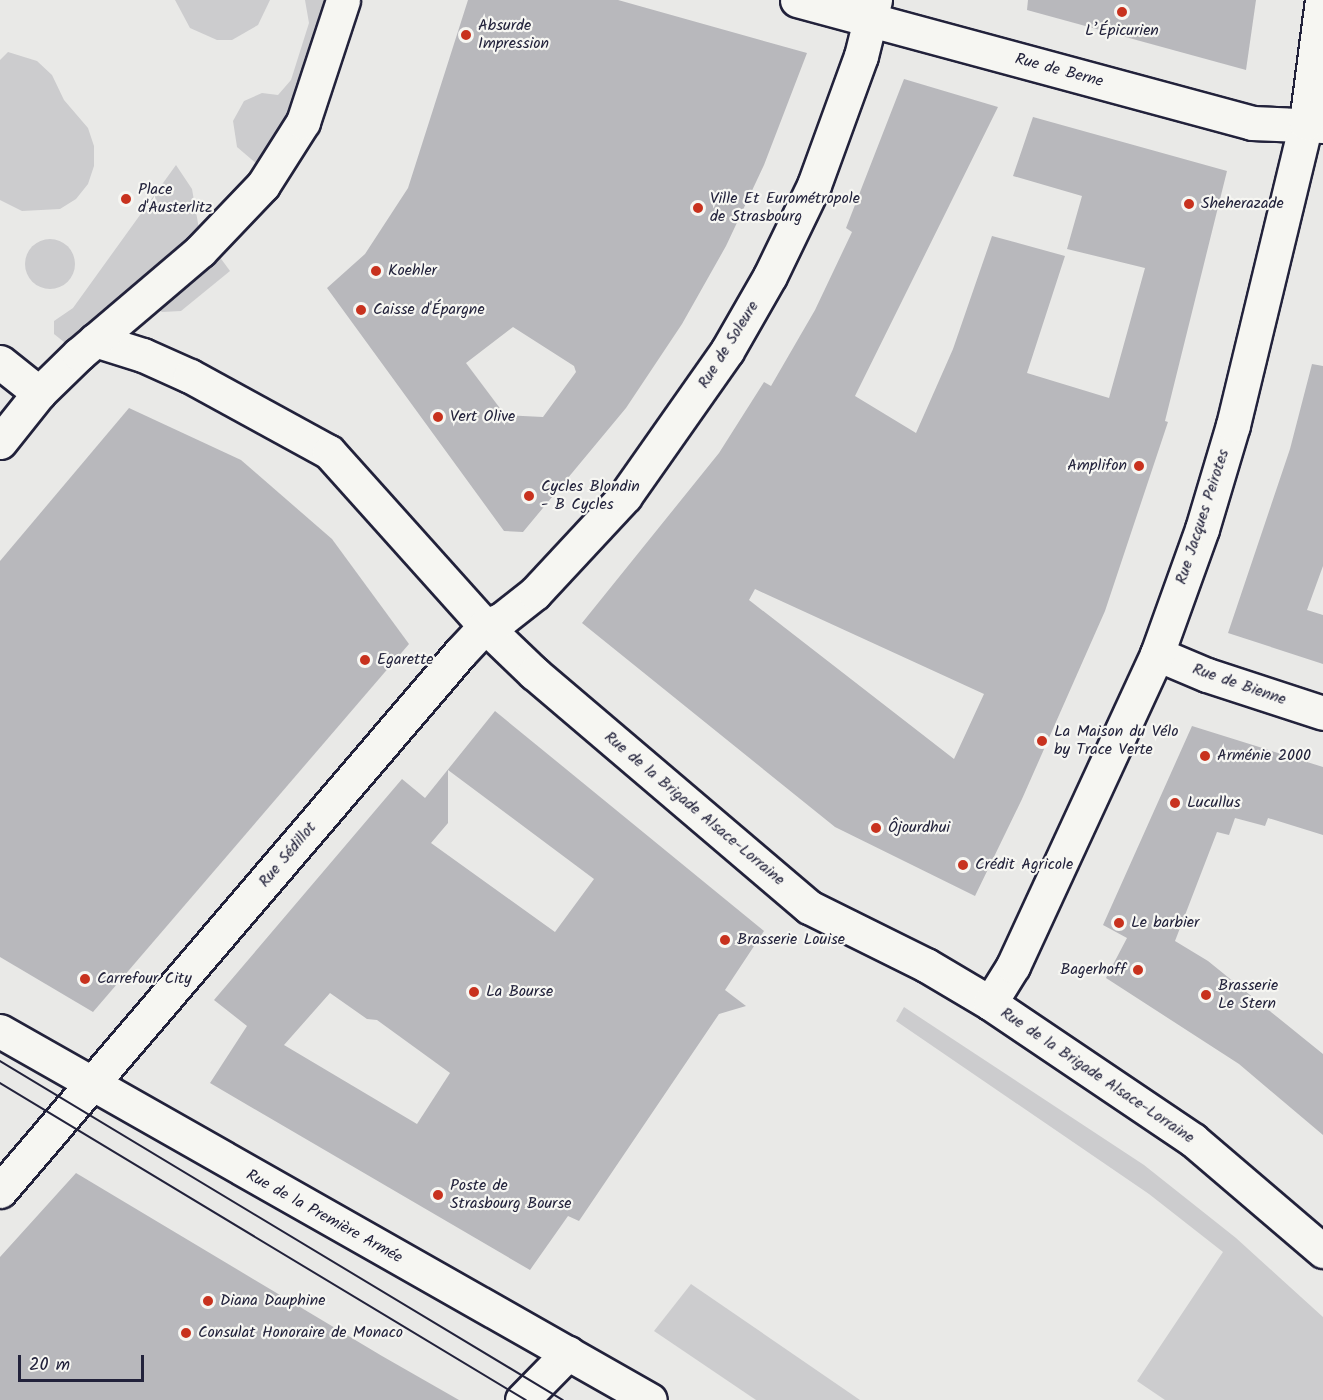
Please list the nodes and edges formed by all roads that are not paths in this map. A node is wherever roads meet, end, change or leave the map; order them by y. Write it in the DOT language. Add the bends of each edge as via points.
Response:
graph roads {
  1 [pos="343,0"];
  2 [pos="797,0"];
  3 [pos="1322,0"];
  4 [pos="873,10"];
  5 [pos="1314,125"];
  6 [pos="95,340"];
  7 [pos="0,362"];
  8 [pos="39,393"];
  9 [pos="0,442"];
  10 [pos="485,626"];
  11 [pos="1156,654"];
  12 [pos="1323,713"];
  13 [pos="990,1003"];
  14 [pos="0,1031"];
  15 [pos="92,1086"];
  16 [pos="0,1191"];
  17 [pos="1323,1251"];
  18 [pos="568,1353"];
  19 [pos="522,1400"];
  20 [pos="650,1400"];
  1 -- 6 [label="street" via="309,108 279,164 242,212"];
  2 -- 4 [label="street, Rue de Berne"];
  3 -- 5 [label="street, Rue Jacques Peirotes"];
  4 -- 5 [label="street, Rue de Berne" via="1252,123"];
  4 -- 10 [label="street, Rue de Soleure" via="814,185 770,276 727,351 632,486 587,539 510,614"];
  5 -- 11 [label="street, Rue Jacques Peirotes" via="1233,425"];
  6 -- 8 [label="street"];
  6 -- 10 [label="street, Rue de la Brigade Alsace-Lorraine" via="190,376 328,452"];
  7 -- 8 [label="street"];
  8 -- 9 [label="street"];
  10 -- 13 [label="street, Rue de la Brigade Alsace-Lorraine" via="542,680 809,907 926,965"];
  10 -- 15 [label="street, Rue Sédillot"];
  11 -- 12 [label="street, Rue de Bienne"];
  11 -- 13 [label="street, Rue Jacques Peirotes" via="1013,966"];
  13 -- 17 [label="street, Rue de la Brigade Alsace-Lorraine" via="1193,1140"];
  14 -- 15 [label="street, Rue de la Première Armée"];
  15 -- 16 [label="street, Rue Sédillot"];
  15 -- 18 [label="street, Rue de la Première Armée"];
  18 -- 19 [label="street"];
  18 -- 20 [label="street, Rue de la Première Armée"];
}
